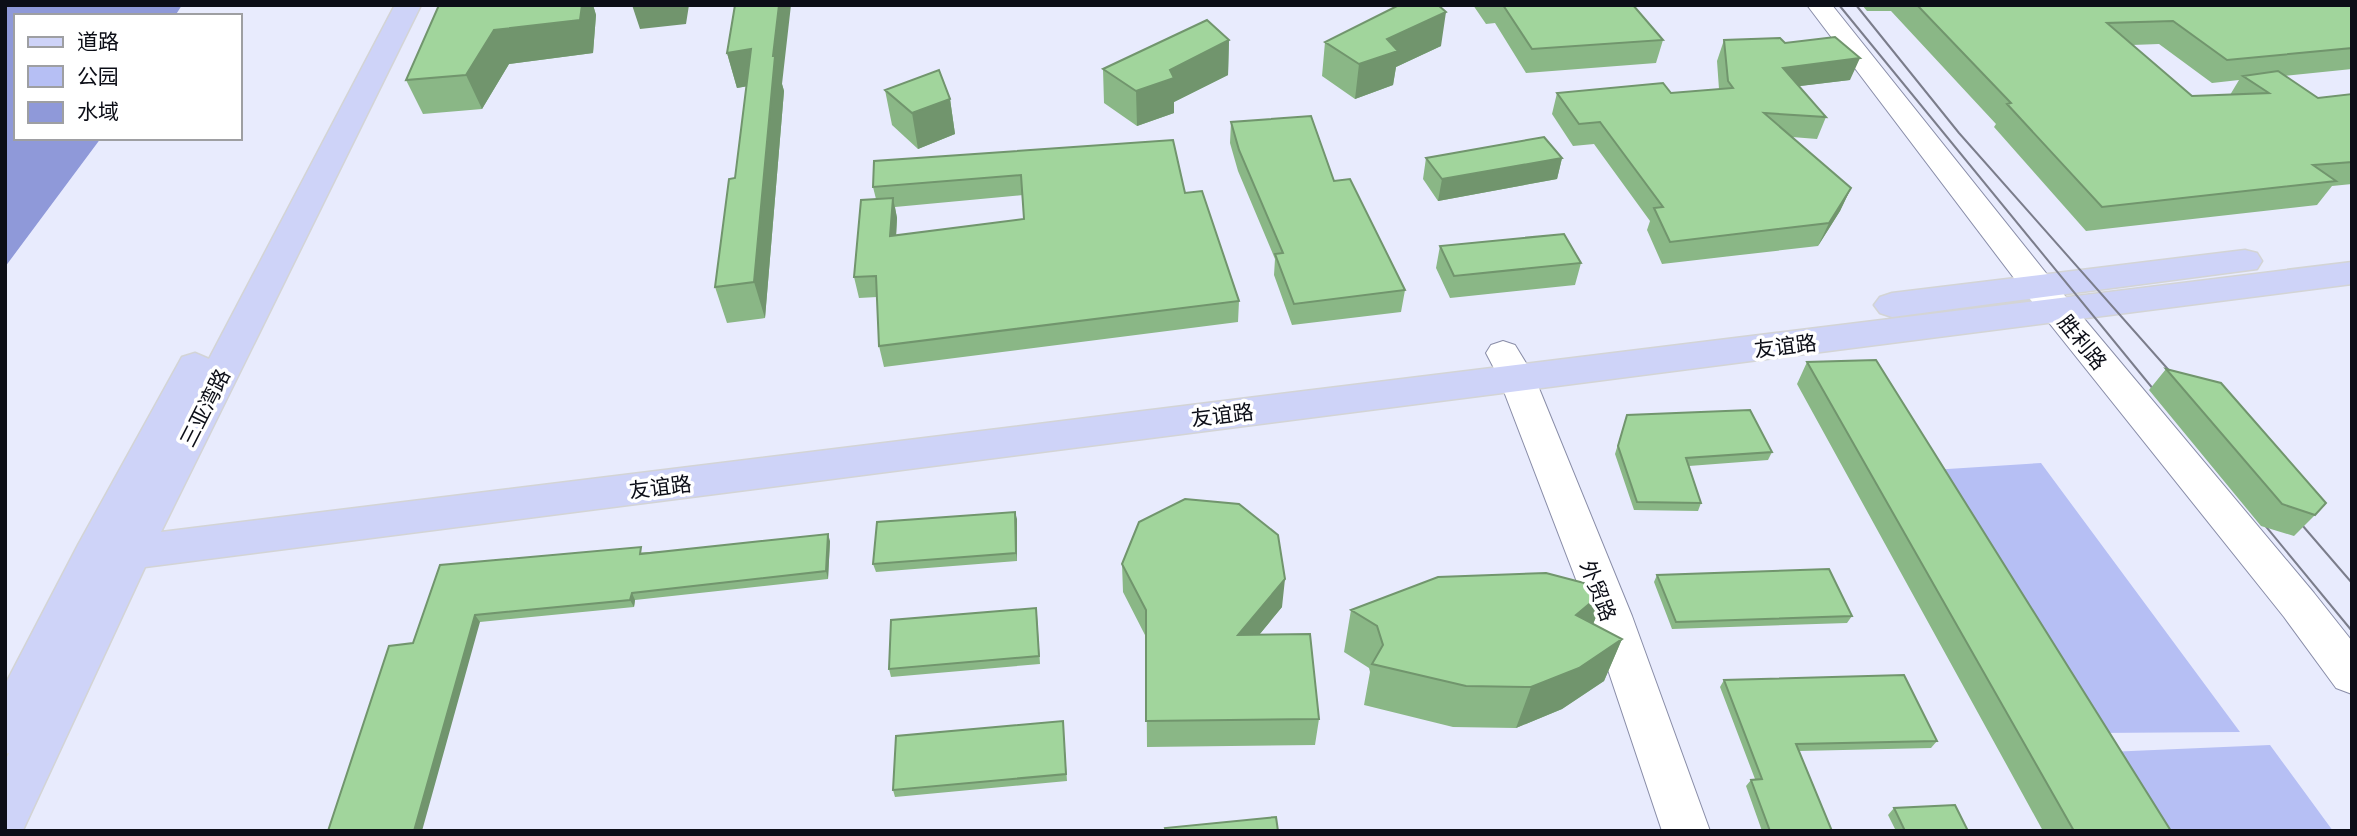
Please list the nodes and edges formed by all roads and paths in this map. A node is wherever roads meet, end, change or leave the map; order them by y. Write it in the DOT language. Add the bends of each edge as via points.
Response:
graph roads {
  1 [pos="387,5"];
  2 [pos="408,5"];
  3 [pos="1819,5"];
  4 [pos="2352,248"];
  5 [pos="2352,273"];
  6 [pos="2049,299"];
  7 [pos="1510,364"];
  8 [pos="119,540"];
  9 [pos="2352,674"];
  10 [pos="5,733"];
  11 [pos="5,813"];
  12 [pos="1686,831"];
  1 -- 8 [label="main road, 三亚湾路"];
  2 -- 8 [label="main road, 三亚湾路"];
  3 -- 6 [label="street, 胜利路"];
  4 -- 6 [label="main road, 友谊路"];
  5 -- 6 [label="main road, 友谊路"];
  6 -- 7 [label="main road, 友谊路"];
  6 -- 9 [label="street, 胜利路"];
  7 -- 8 [label="main road, 友谊路"];
  7 -- 12 [label="street, 外贸路" via="1611,616"];
  8 -- 10 [label="main road, 三亚湾路"];
  8 -- 11 [label="main road, 三亚湾路"];
}
